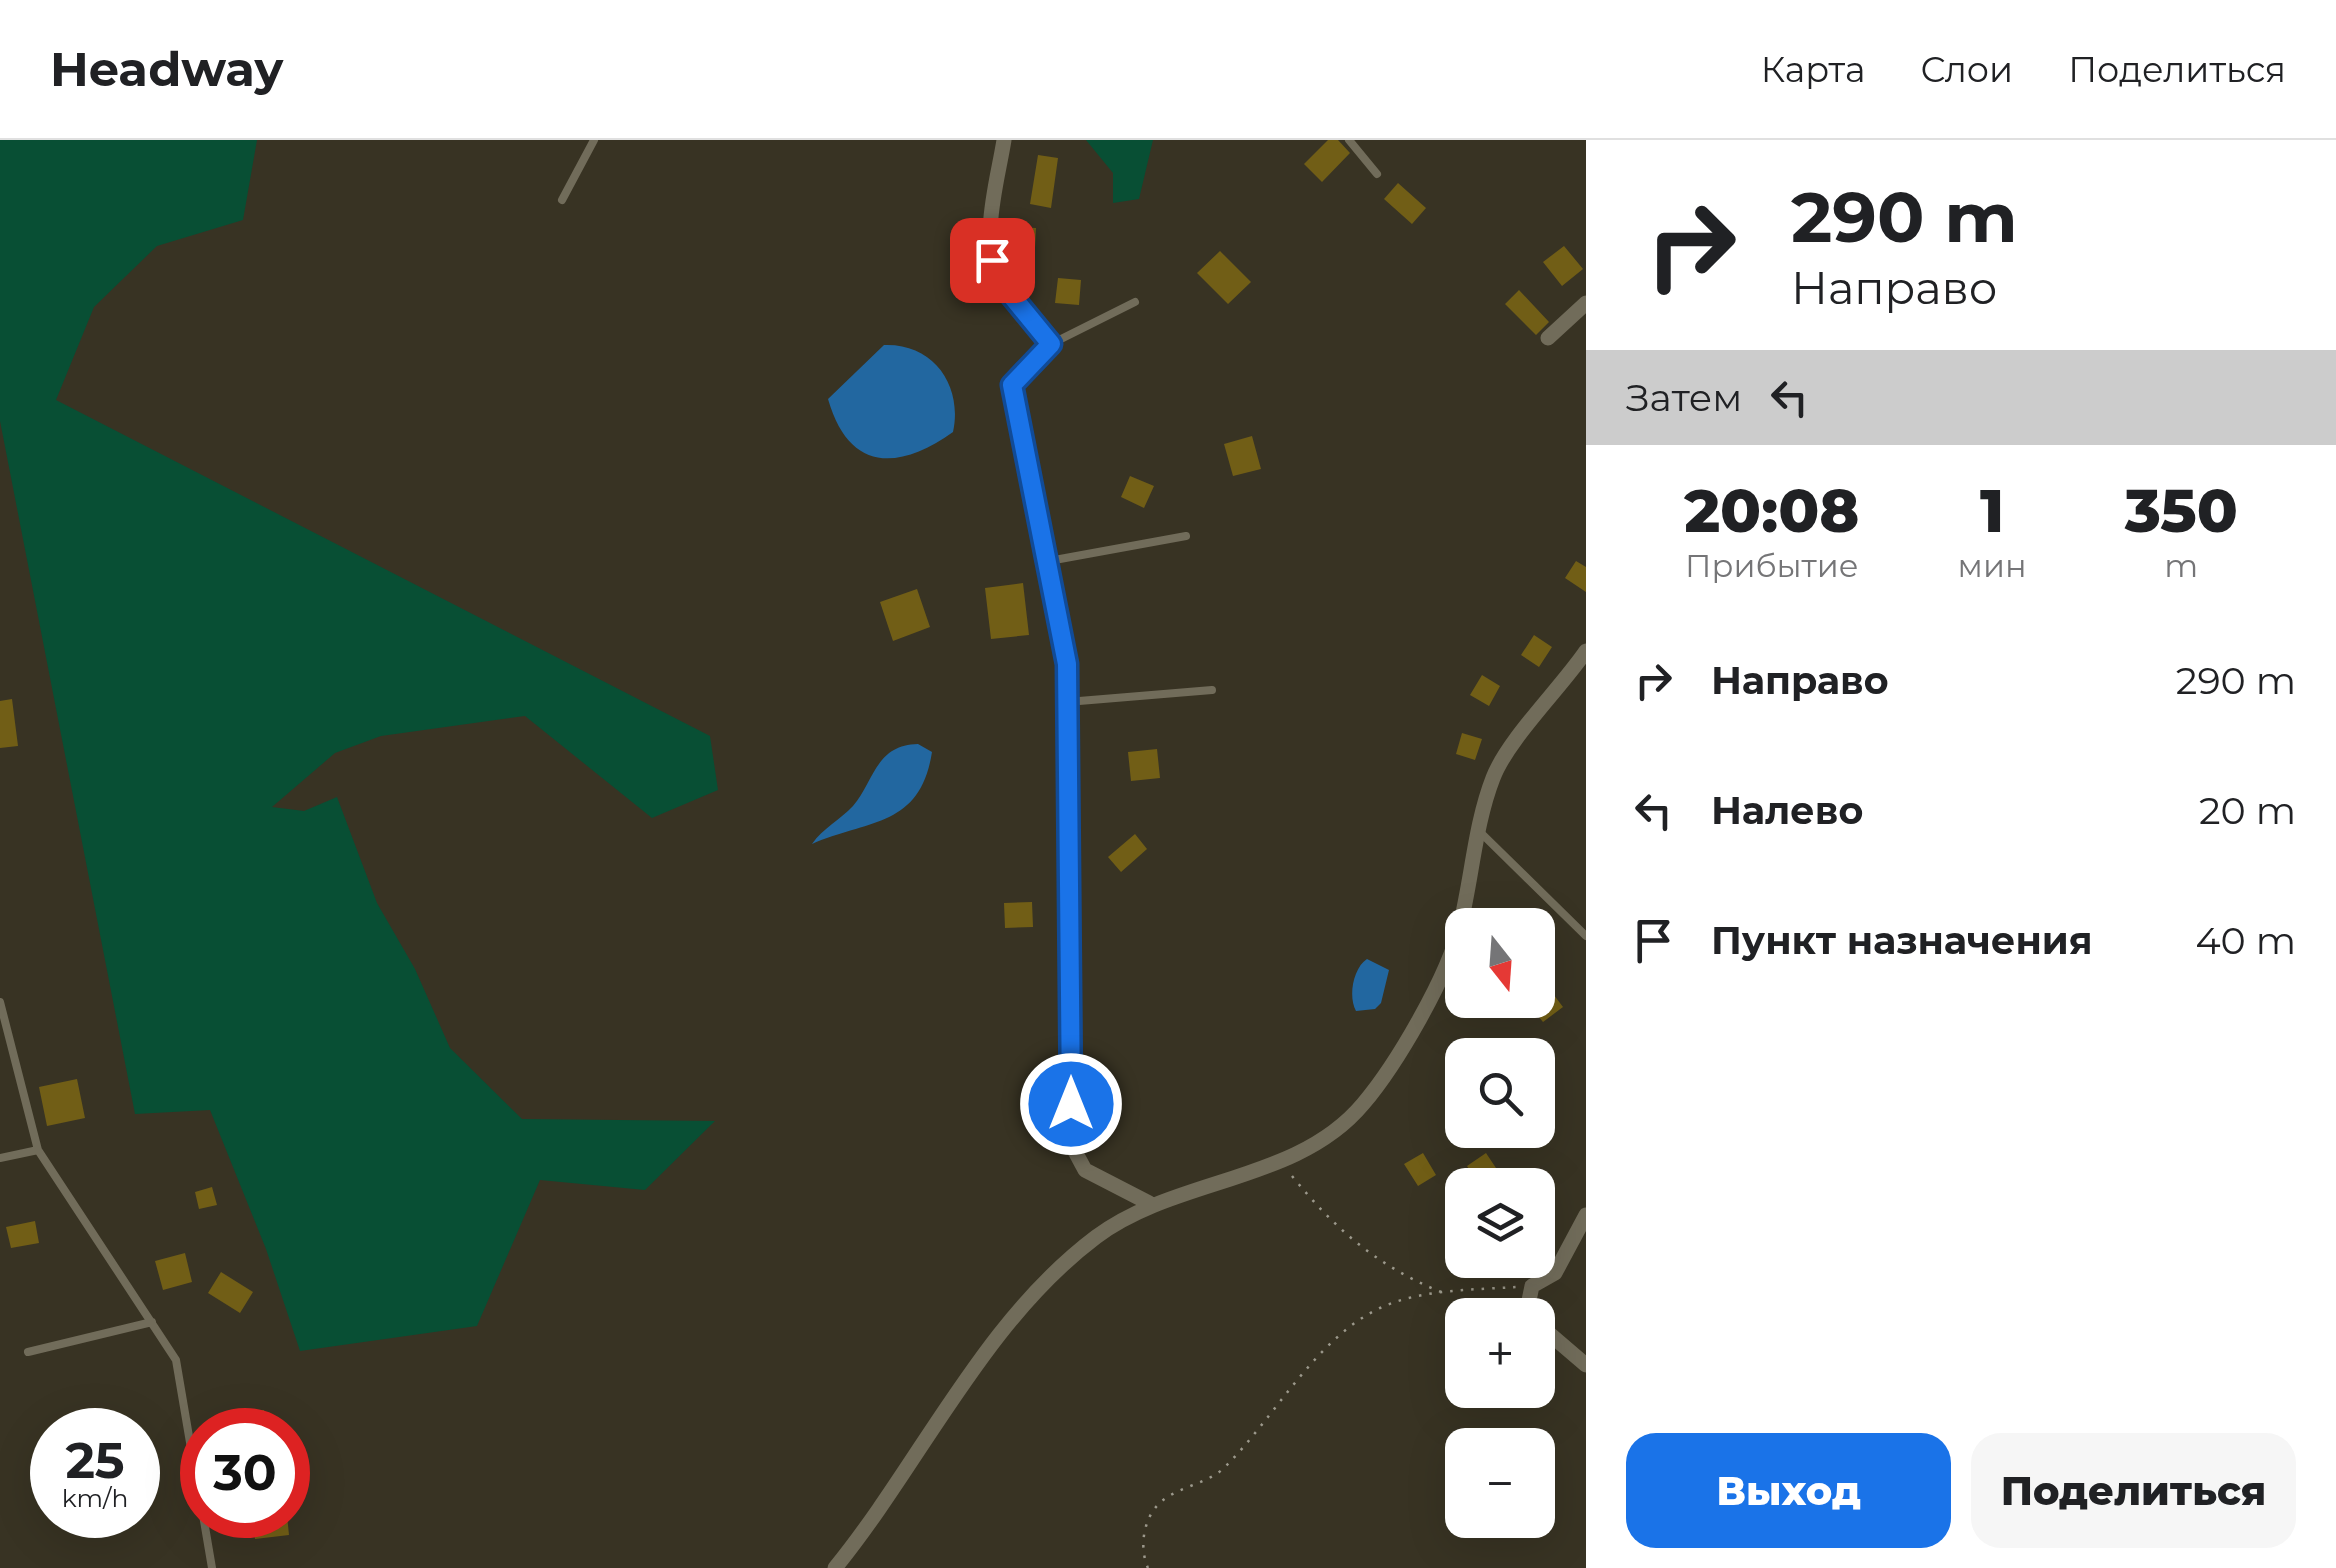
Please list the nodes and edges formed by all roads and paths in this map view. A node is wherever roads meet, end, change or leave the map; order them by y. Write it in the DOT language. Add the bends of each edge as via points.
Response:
graph roads {
  1 [pos="594,140"];
  2 [pos="1004,140"];
  3 [pos="1349,140"];
  4 [pos="1377,174"];
  5 [pos="562,200"];
  6 [pos="1135,302"];
  7 [pos="1586,303"];
  8 [pos="1548,338"];
  9 [pos="1051,344"];
  10 [pos="1186,536"];
  11 [pos="1049,560"];
  12 [pos="1586,651"];
  13 [pos="1212,690"];
  14 [pos="1067,702"];
  15 [pos="1480,832"];
  16 [pos="1586,936"];
  17 [pos="0,1002"];
  18 [pos="38,1150"];
  19 [pos="0,1158"];
  20 [pos="1279,1160"];
  21 [pos="1149,1203"];
  22 [pos="1586,1215"];
  23 [pos="1532,1286"];
  24 [pos="1443,1292"];
  25 [pos="1530,1298"];
  26 [pos="152,1322"];
  27 [pos="1555,1339"];
  28 [pos="28,1352"];
  29 [pos="1586,1365"];
  30 [pos="184,1408"];
  31 [pos="207,1538"];
  32 [pos="212,1568"];
  33 [pos="834,1568"];
  34 [pos="1148,1568"];
  1 -- 5 [label="lane"];
  2 -- 9 [label="street" via="990,224 992,260 1001,283"];
  3 -- 4 [label="lane"];
  6 -- 9 [label="lane"];
  7 -- 8 [label="street"];
  9 -- 11 [label="street" via="1012,385"];
  10 -- 11 [label="lane"];
  11 -- 14 [label="street"];
  12 -- 15 [label="street" via="1511,745 1493,778"];
  13 -- 14 [label="lane"];
  14 -- 21 [label="street" via="1071,1144 1085,1170"];
  15 -- 16 [label="lane"];
  15 -- 20 [label="street" via="1459,931 1408,1039 1340,1127"];
  17 -- 18 [label="lane"];
  18 -- 19 [label="lane"];
  18 -- 26 [label="lane"];
  20 -- 21 [label="street"];
  20 -- 24 [label="path" via="1347,1236 1396,1274"];
  21 -- 33 [label="street" via="1096,1237 1017,1314"];
  22 -- 23 [label="street" via="1555,1273"];
  23 -- 24 [label="path"];
  23 -- 25 [label="street"];
  24 -- 34 [label="path" via="1382,1307 1349,1327 1220,1472 1162,1499 1143,1541"];
  26 -- 28 [label="lane"];
  26 -- 30 [label="lane" via="176,1360"];
  27 -- 29 [label="street"];
  31 -- 32 [label="lane"];
}
